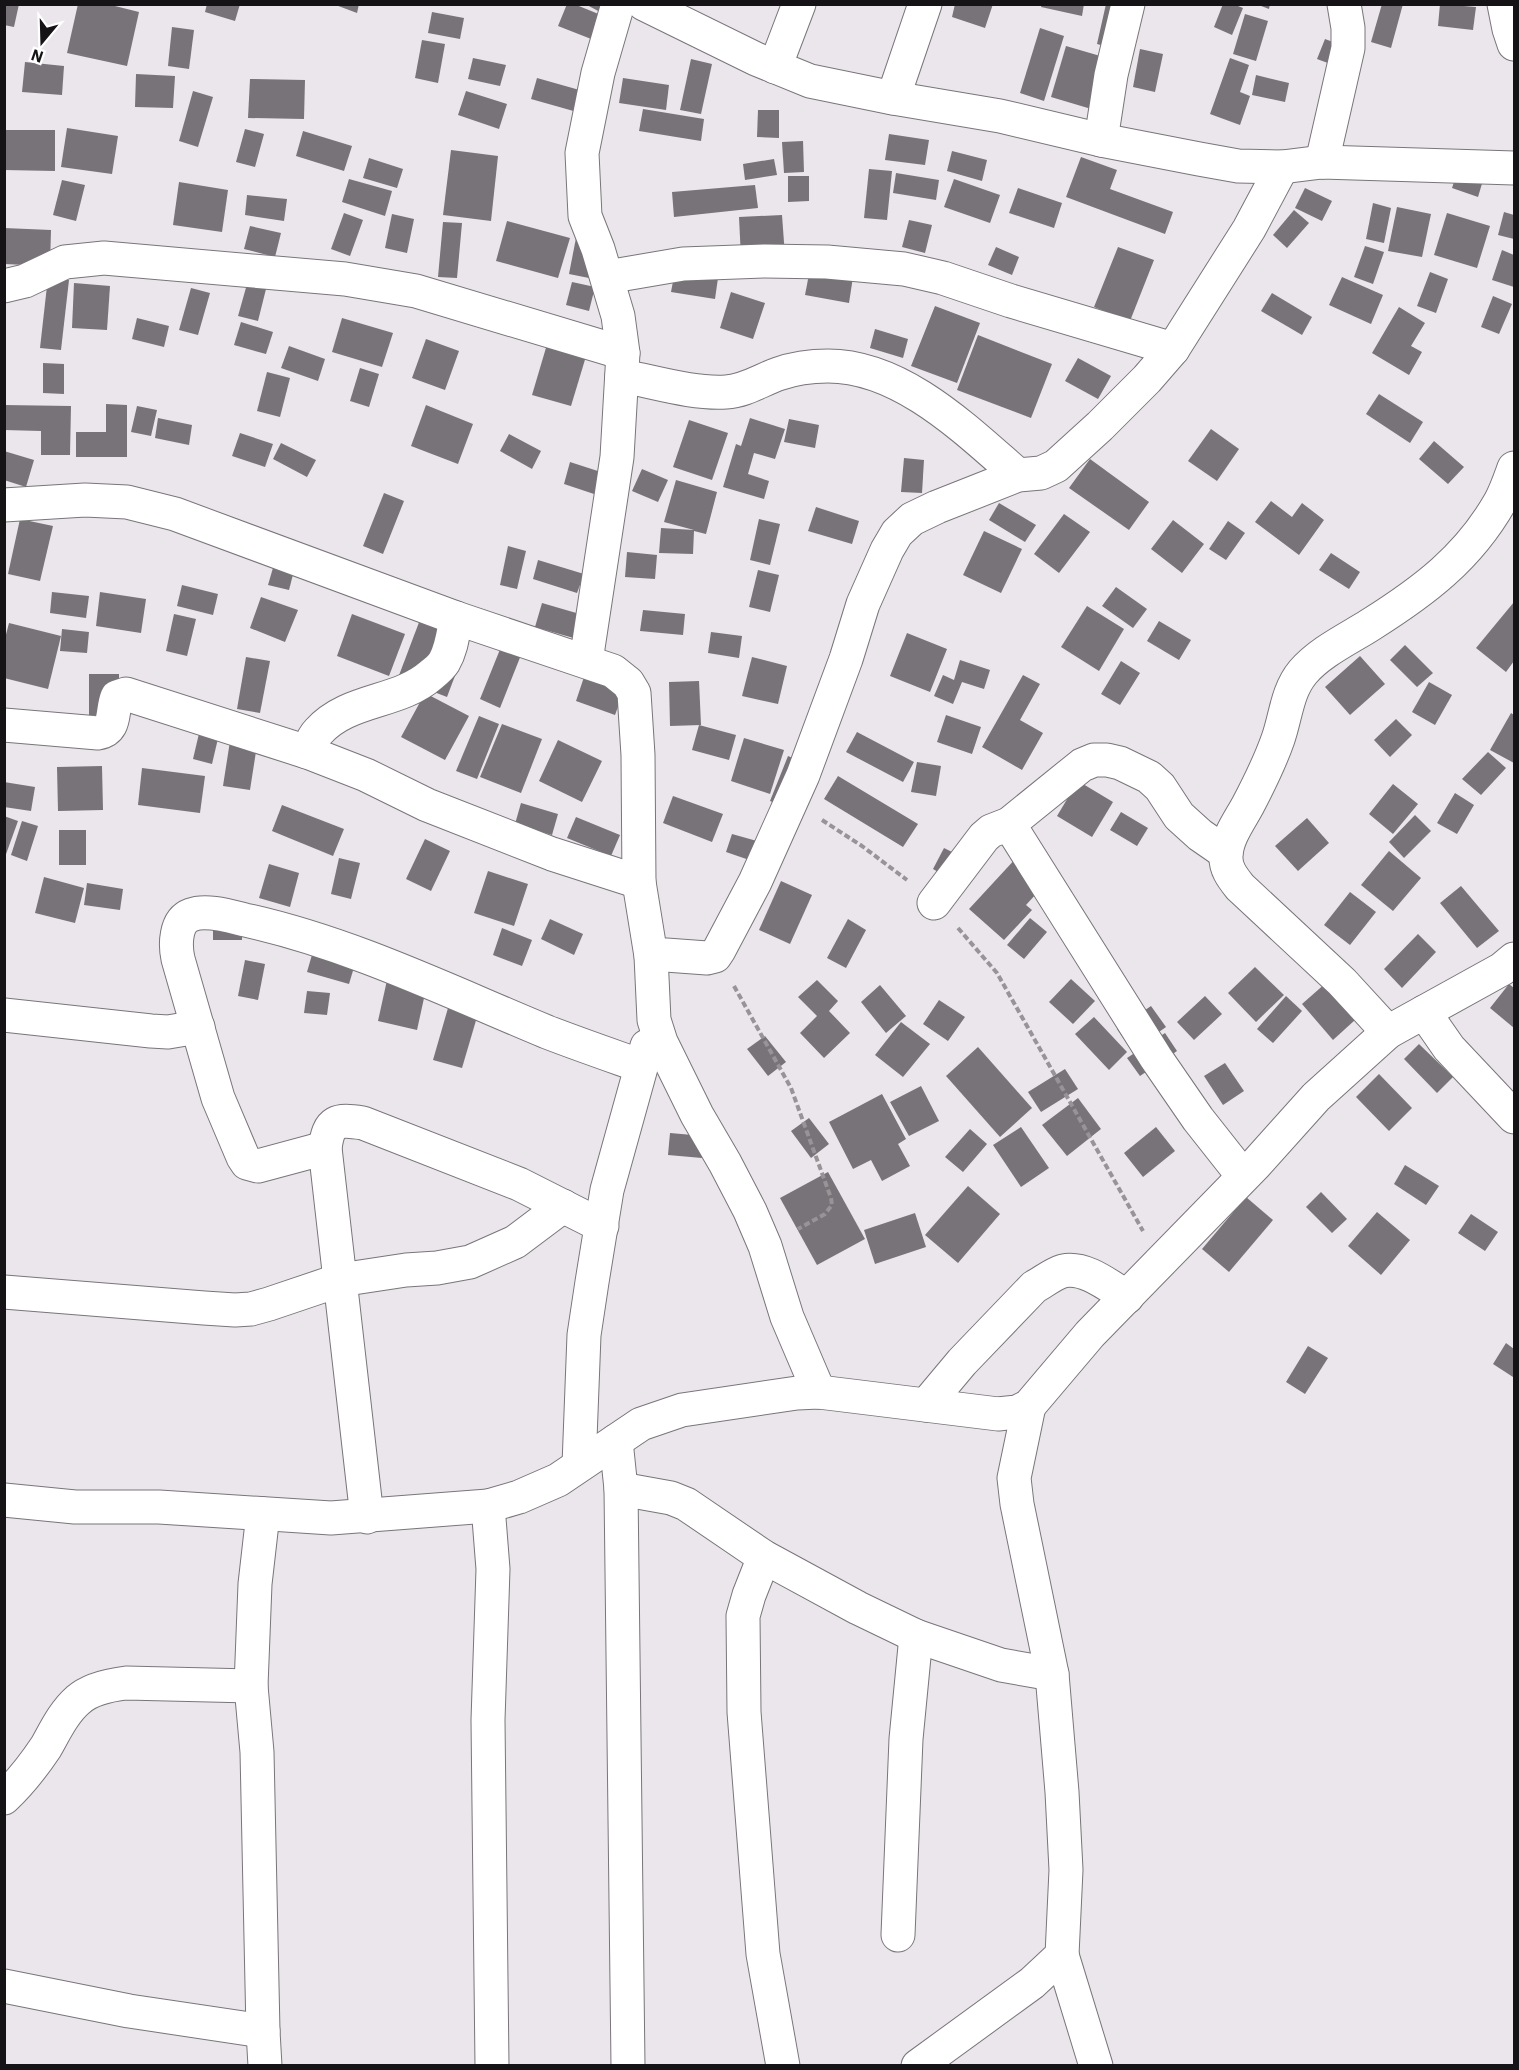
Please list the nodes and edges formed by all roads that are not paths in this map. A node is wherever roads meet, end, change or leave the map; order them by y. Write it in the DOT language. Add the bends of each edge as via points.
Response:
graph roads {
  1 [pos="618,4"];
  2 [pos="644,4"];
  3 [pos="799,4"];
  4 [pos="925,4"];
  5 [pos="1128,4"];
  6 [pos="1344,4"];
  7 [pos="1504,4"];
  8 [pos="1515,44"];
  9 [pos="775,67"];
  10 [pos="893,98"];
  11 [pos="1101,140"];
  12 [pos="1322,162"];
  13 [pos="1282,167"];
  14 [pos="1515,168"];
  15 [pos="607,277"];
  16 [pos="4,286"];
  17 [pos="1173,349"];
  18 [pos="623,364"];
  19 [pos="1515,468"];
  20 [pos="1018,476"];
  21 [pos="4,505"];
  22 [pos="456,618"];
  23 [pos="586,661"];
  24 [pos="4,725"];
  25 [pos="307,752"];
  26 [pos="1009,824"];
  27 [pos="1226,853"];
  28 [pos="639,882"];
  29 [pos="934,903"];
  30 [pos="651,956"];
  31 [pos="1515,958"];
  32 [pos="1424,1012"];
  33 [pos="4,1015"];
  34 [pos="654,1020"];
  35 [pos="198,1027"];
  36 [pos="1388,1032"];
  37 [pos="641,1066"];
  38 [pos="1515,1117"];
  39 [pos="325,1148"];
  40 [pos="1243,1176"];
  41 [pos="563,1206"];
  42 [pos="602,1226"];
  43 [pos="340,1280"];
  44 [pos="4,1292"];
  45 [pos="1127,1297"];
  46 [pos="819,1392"];
  47 [pos="926,1405"];
  48 [pos="1029,1406"];
  49 [pos="616,1441"];
  50 [pos="579,1465"];
  51 [pos="621,1489"];
  52 [pos="4,1500"];
  53 [pos="488,1506"];
  54 [pos="262,1514"];
  55 [pos="367,1517"];
  56 [pos="764,1557"];
  57 [pos="916,1636"];
  58 [pos="1052,1674"];
  59 [pos="251,1686"];
  60 [pos="4,1798"];
  61 [pos="898,1935"];
  62 [pos="1062,1955"];
  63 [pos="4,1986"];
  64 [pos="263,2031"];
  65 [pos="265,2066"];
  66 [pos="492,2066"];
  67 [pos="628,2066"];
  68 [pos="783,2066"];
  69 [pos="918,2066"];
  70 [pos="1096,2066"];
  1 -- 15 [label="street" via="598,73 582,153 585,216"];
  2 -- 9 [label="street"];
  3 -- 9 [label="street"];
  4 -- 10 [label="street"];
  5 -- 11 [label="street"];
  6 -- 12 [label="street" via="1348,48"];
  7 -- 8 [label="street"];
  9 -- 10 [label="street" via="810,81"];
  10 -- 11 [label="street" via="1000,116"];
  11 -- 13 [label="street" via="1238,166"];
  12 -- 13 [label="street"];
  12 -- 14 [label="street"];
  13 -- 17 [label="street" via="1249,229"];
  15 -- 17 [label="street" via="683,264 765,261 904,269"];
  15 -- 18 [label="street" via="618,316"];
  16 -- 18 [label="street" via="25,281 65,262 104,258 345,279 416,291"];
  17 -- 20 [label="street" via="1067,457 1041,473"];
  18 -- 20 [label="street" via="685,388 726,392 780,373 827,366 870,372 942,412"];
  18 -- 23 [label="street" via="616,457"];
  19 -- 27 [label="street" via="1487,524 1454,564 1302,673 1286,705 1278,738 1259,784"];
  20 -- 30 [label="street" via="937,507 912,519 897,533 863,604 791,802 716,956"];
  21 -- 22 [label="street" via="85,500 127,502 175,514"];
  22 -- 23 [label="street"];
  22 -- 25 [label="street" via="443,664 424,681 400,694 336,716 316,733"];
  23 -- 28 [label="street" via="613,671 634,693"];
  24 -- 25 [label="street" via="106,732 117,697 126,694"];
  25 -- 28 [label="street" via="552,854"];
  26 -- 27 [label="street" via="1082,765 1094,759 1107,760 1149,777 1179,816"];
  26 -- 29 [label="street" via="984,837"];
  26 -- 40 [label="street" via="1156,1058"];
  27 -- 36 [label="street" via="1227,868 1240,886 1342,982"];
  28 -- 30 [label="street"];
  30 -- 34 [label="street"];
  31 -- 32 [label="street"];
  32 -- 36 [label="street"];
  32 -- 38 [label="street" via="1449,1048"];
  33 -- 35 [label="street" via="151,1031"];
  34 -- 37 [label="street"];
  34 -- 46 [label="street" via="661,1042 765,1246 787,1317"];
  35 -- 37 [label="street" via="176,950 183,920 204,913 281,928 335,946"];
  35 -- 39 [label="street" via="218,1098 247,1162 258,1166"];
  36 -- 40 [label="street" via="1316,1097"];
  37 -- 42 [label="street" via="607,1190"];
  39 -- 41 [label="street" via="330,1127 344,1121 363,1123 519,1184"];
  39 -- 43 [label="street"];
  40 -- 45 [label="street"];
  41 -- 42 [label="street"];
  41 -- 43 [label="street" via="515,1242 470,1262"];
  42 -- 50 [label="street" via="584,1335"];
  43 -- 44 [label="street" via="269,1304 236,1310"];
  43 -- 55 [label="street"];
  45 -- 47 [label="street" via="1080,1271 1048,1278 1034,1287"];
  45 -- 48 [label="street"];
  46 -- 47 [label="street"];
  46 -- 49 [label="street" via="682,1410 641,1424"];
  47 -- 48 [label="street" via="998,1414"];
  48 -- 58 [label="street" via="1014,1478"];
  49 -- 50 [label="street"];
  49 -- 51 [label="street"];
  50 -- 53 [label="street" via="558,1480"];
  51 -- 56 [label="street" via="686,1504"];
  51 -- 67 [label="street"];
  52 -- 54 [label="street" via="75,1507 159,1507"];
  53 -- 55 [label="street"];
  53 -- 66 [label="street" via="493,1569 488,1743"];
  54 -- 55 [label="street"];
  54 -- 59 [label="street"];
  56 -- 57 [label="street"];
  56 -- 68 [label="street" via="743,1616 744,1712 763,1954"];
  57 -- 58 [label="street" via="1001,1665"];
  57 -- 61 [label="street" via="906,1739"];
  58 -- 62 [label="street" via="1066,1870"];
  59 -- 60 [label="street" via="126,1683 87,1694 69,1710 35,1763"];
  59 -- 64 [label="street" via="257,1764"];
  62 -- 69 [label="street" via="1032,1983"];
  62 -- 70 [label="street"];
  63 -- 64 [label="street" via="129,2011"];
  64 -- 65 [label="street"];
}
